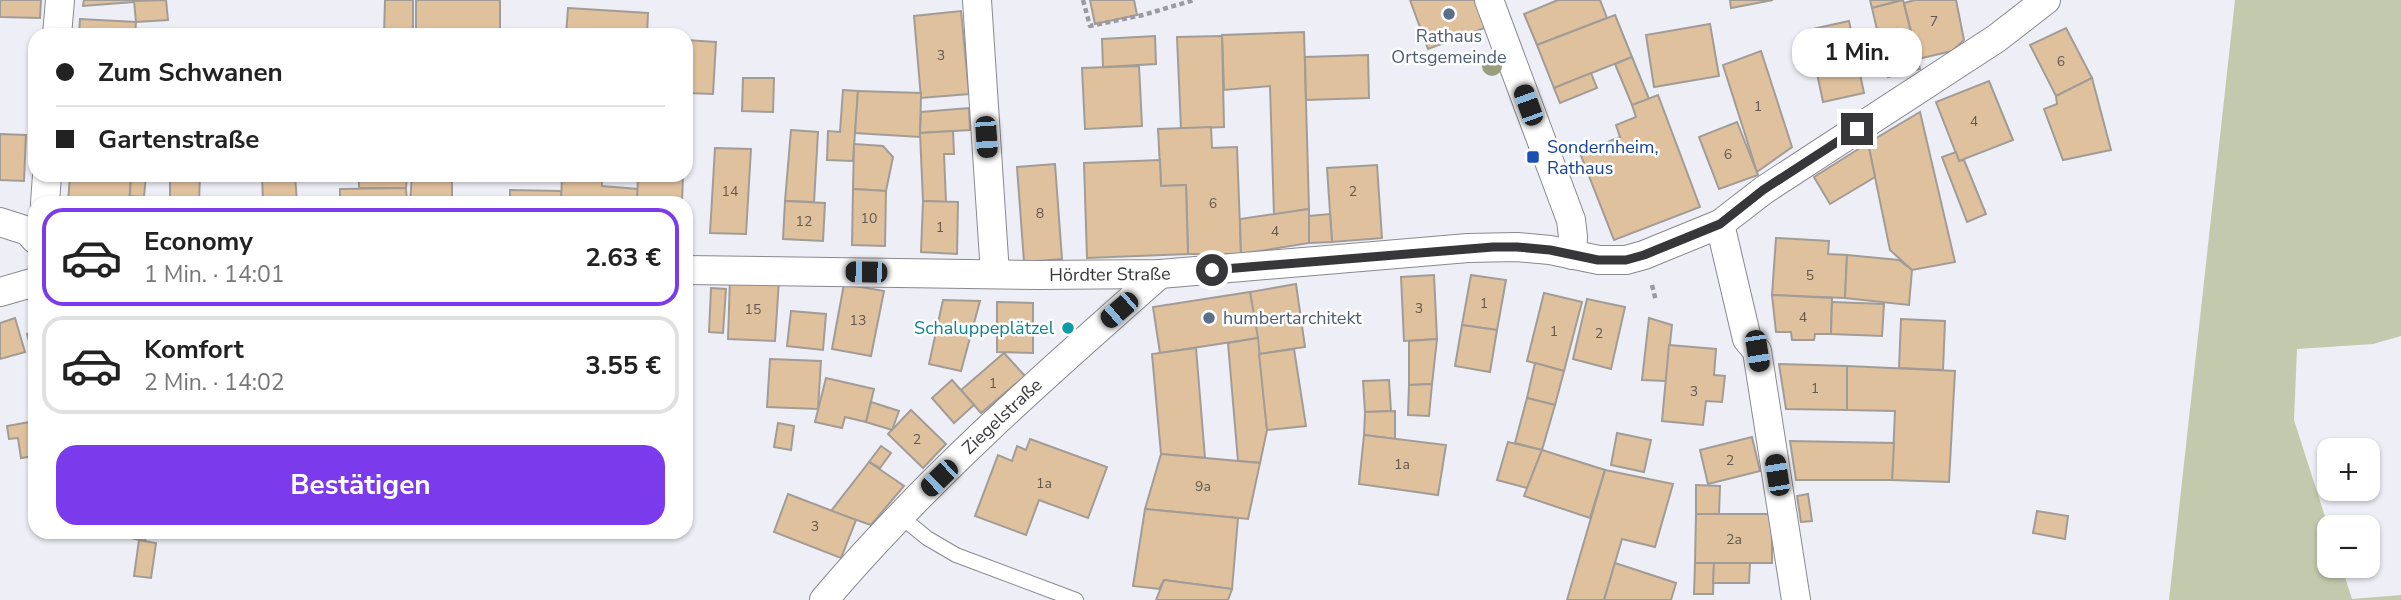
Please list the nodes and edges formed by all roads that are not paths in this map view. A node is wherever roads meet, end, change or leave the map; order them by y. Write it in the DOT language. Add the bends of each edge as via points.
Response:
graph roads {
  1 [pos="60,0"];
  2 [pos="977,0"];
  3 [pos="1489,0"];
  4 [pos="2046,0"];
  5 [pos="58,28"];
  6 [pos="0,222"];
  7 [pos="1720,224"];
  8 [pos="28,231"];
  9 [pos="1572,255"];
  10 [pos="693,270"];
  11 [pos="995,274"];
  12 [pos="1160,274"];
  13 [pos="28,284"];
  14 [pos="0,292"];
  15 [pos="900,516"];
  16 [pos="824,600"];
  17 [pos="1076,600"];
  18 [pos="1796,600"];
  1 -- 5 [label="street"];
  2 -- 11 [label="street"];
  3 -- 9 [label="street" via="1571,220"];
  4 -- 7 [label="street, Hördter Straße" via="1997,38 1763,190"];
  6 -- 8 [label="street"];
  7 -- 9 [label="street, Hördter Straße" via="1626,260"];
  7 -- 18 [label="street" via="1747,339 1757,351"];
  9 -- 12 [label="street, Hördter Straße" via="1517,247 1468,248"];
  10 -- 11 [label="street, Hördter Straße"];
  11 -- 12 [label="street, Hördter Straße"];
  12 -- 15 [label="street, Ziegelstraße" via="1037,382"];
  13 -- 14 [label="street"];
  15 -- 16 [label="street, Ziegelstraße"];
  15 -- 17 [label="lane" via="956,555"];
}
